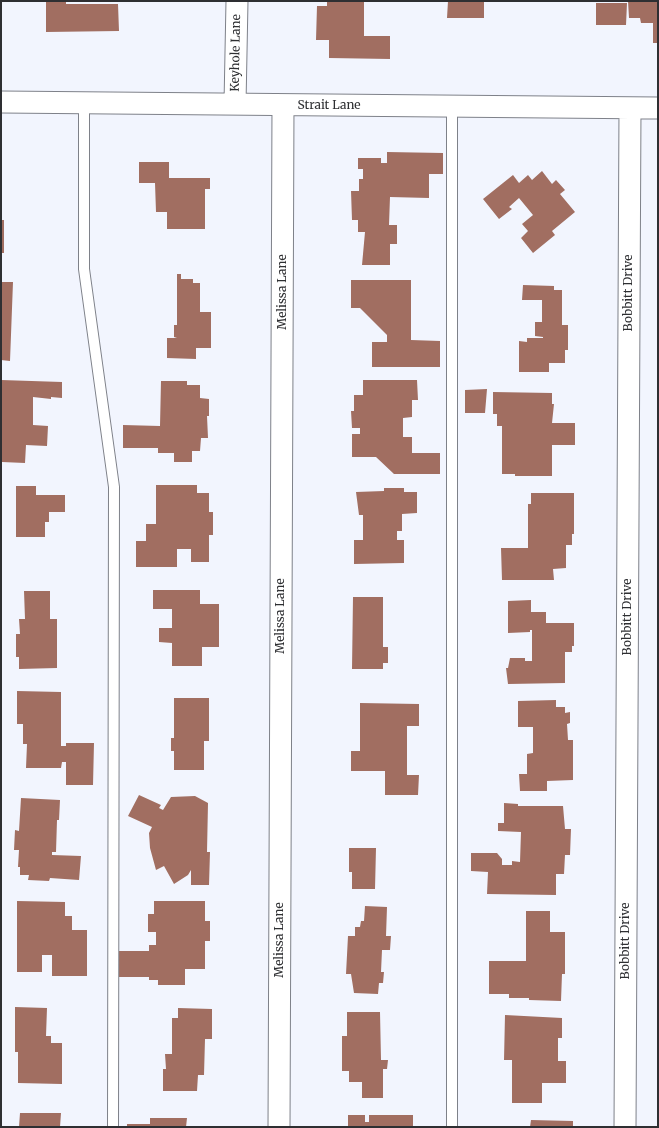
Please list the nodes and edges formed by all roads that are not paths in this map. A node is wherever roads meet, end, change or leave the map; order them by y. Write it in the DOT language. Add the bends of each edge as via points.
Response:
graph roads {
  1 [pos="237,1"];
  2 [pos="1,102"];
  3 [pos="84,103"];
  4 [pos="235,104"];
  5 [pos="284,105"];
  6 [pos="452,106"];
  7 [pos="630,108"];
  8 [pos="658,108"];
  9 [pos="113,1127"];
  10 [pos="279,1127"];
  11 [pos="452,1127"];
  12 [pos="625,1127"];
  1 -- 4 [label="street, Keyhole Lane"];
  2 -- 3 [label="street, Strait Lane"];
  3 -- 4 [label="street, Strait Lane"];
  3 -- 9 [label="lane" via="84,269 114,486"];
  4 -- 5 [label="street, Strait Lane"];
  5 -- 6 [label="street, Strait Lane"];
  5 -- 10 [label="street, Melissa Lane"];
  6 -- 7 [label="street, Strait Lane"];
  6 -- 11 [label="lane"];
  7 -- 8 [label="street, Strait Lane"];
  7 -- 12 [label="street, Bobbitt Drive"];
}
